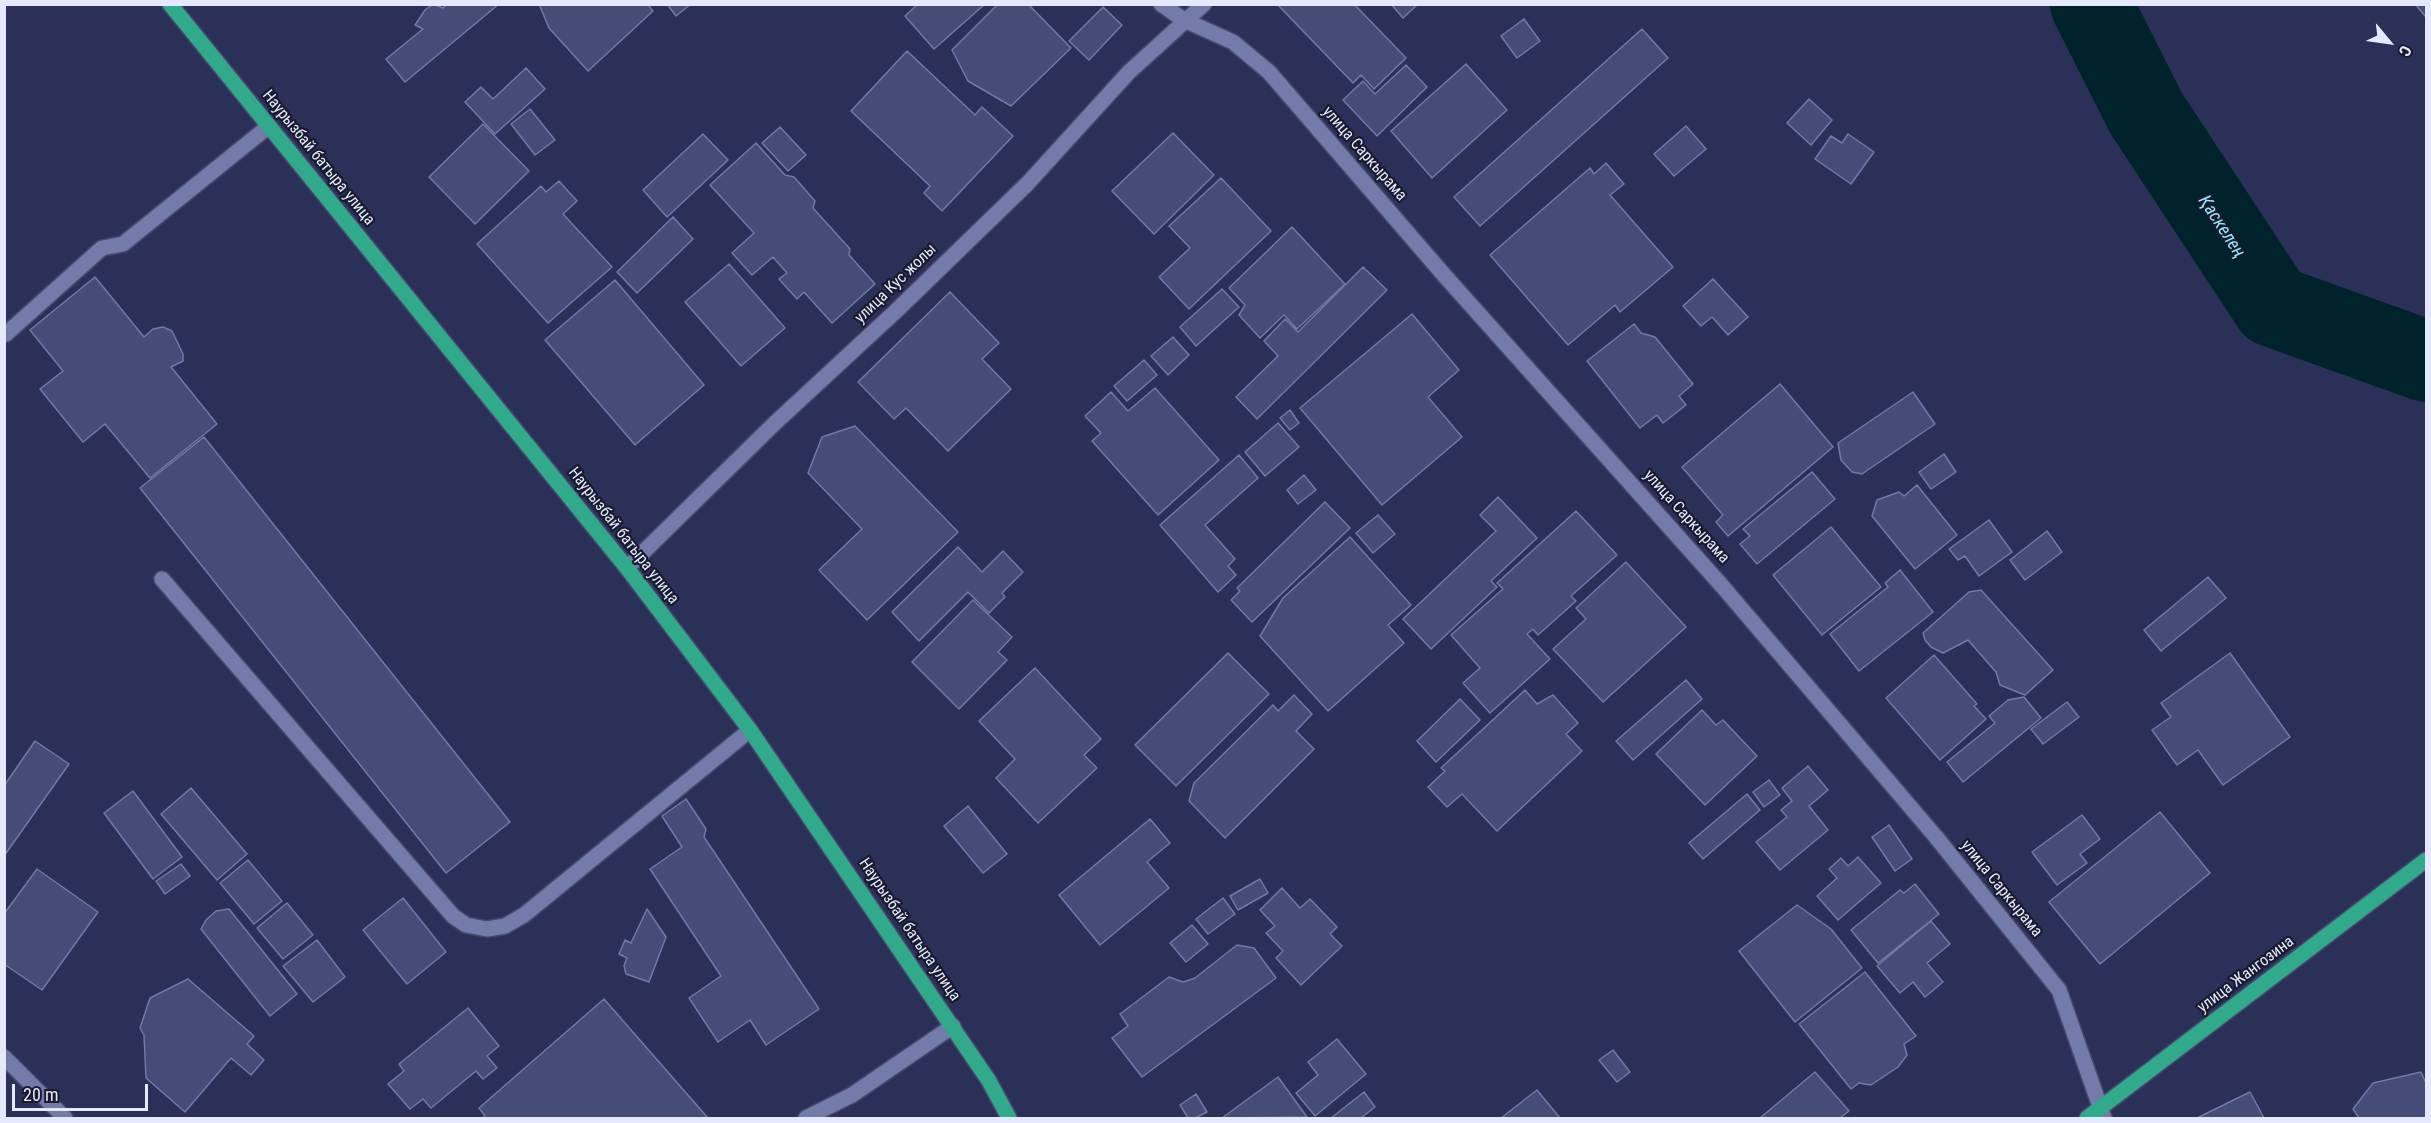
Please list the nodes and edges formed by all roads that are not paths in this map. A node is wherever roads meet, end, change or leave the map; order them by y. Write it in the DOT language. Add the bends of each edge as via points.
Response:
graph roads {
  1 [pos="170,4"];
  2 [pos="1161,4"];
  3 [pos="1204,4"];
  4 [pos="1184,20"];
  5 [pos="269,126"];
  6 [pos="5,334"];
  7 [pos="627,568"];
  8 [pos="162,579"];
  9 [pos="750,730"];
  10 [pos="2427,860"];
  11 [pos="953,1026"];
  12 [pos="4,1057"];
  13 [pos="2102,1113"];
  14 [pos="65,1119"];
  15 [pos="806,1119"];
  16 [pos="1009,1119"];
  17 [pos="2087,1119"];
  1 -- 5 [label="main road, Наурызбай батыра улица"];
  2 -- 4 [label="street, улица Саркырама"];
  3 -- 4 [label="street, улица Кус жолы"];
  4 -- 7 [label="street, улица Кус жолы" via="1129,72 1028,183"];
  4 -- 13 [label="street, улица Саркырама" via="1233,42 1269,72 1723,587 1936,837 2059,990"];
  5 -- 6 [label="street" via="123,244 102,248"];
  5 -- 7 [label="main road, Наурызбай батыра улица"];
  7 -- 9 [label="main road, Наурызбай батыра улица"];
  8 -- 9 [label="street" via="453,916 466,925 487,929 505,926 524,915"];
  9 -- 11 [label="main road, Наурызбай батыра улица"];
  10 -- 13 [label="main road, улица Жангозина"];
  11 -- 15 [label="street" via="852,1095"];
  11 -- 16 [label="main road, Наурызбай батыра улица"];
  12 -- 14 [label="street"];
  13 -- 17 [label="main road, улица Жангозина"];
}
